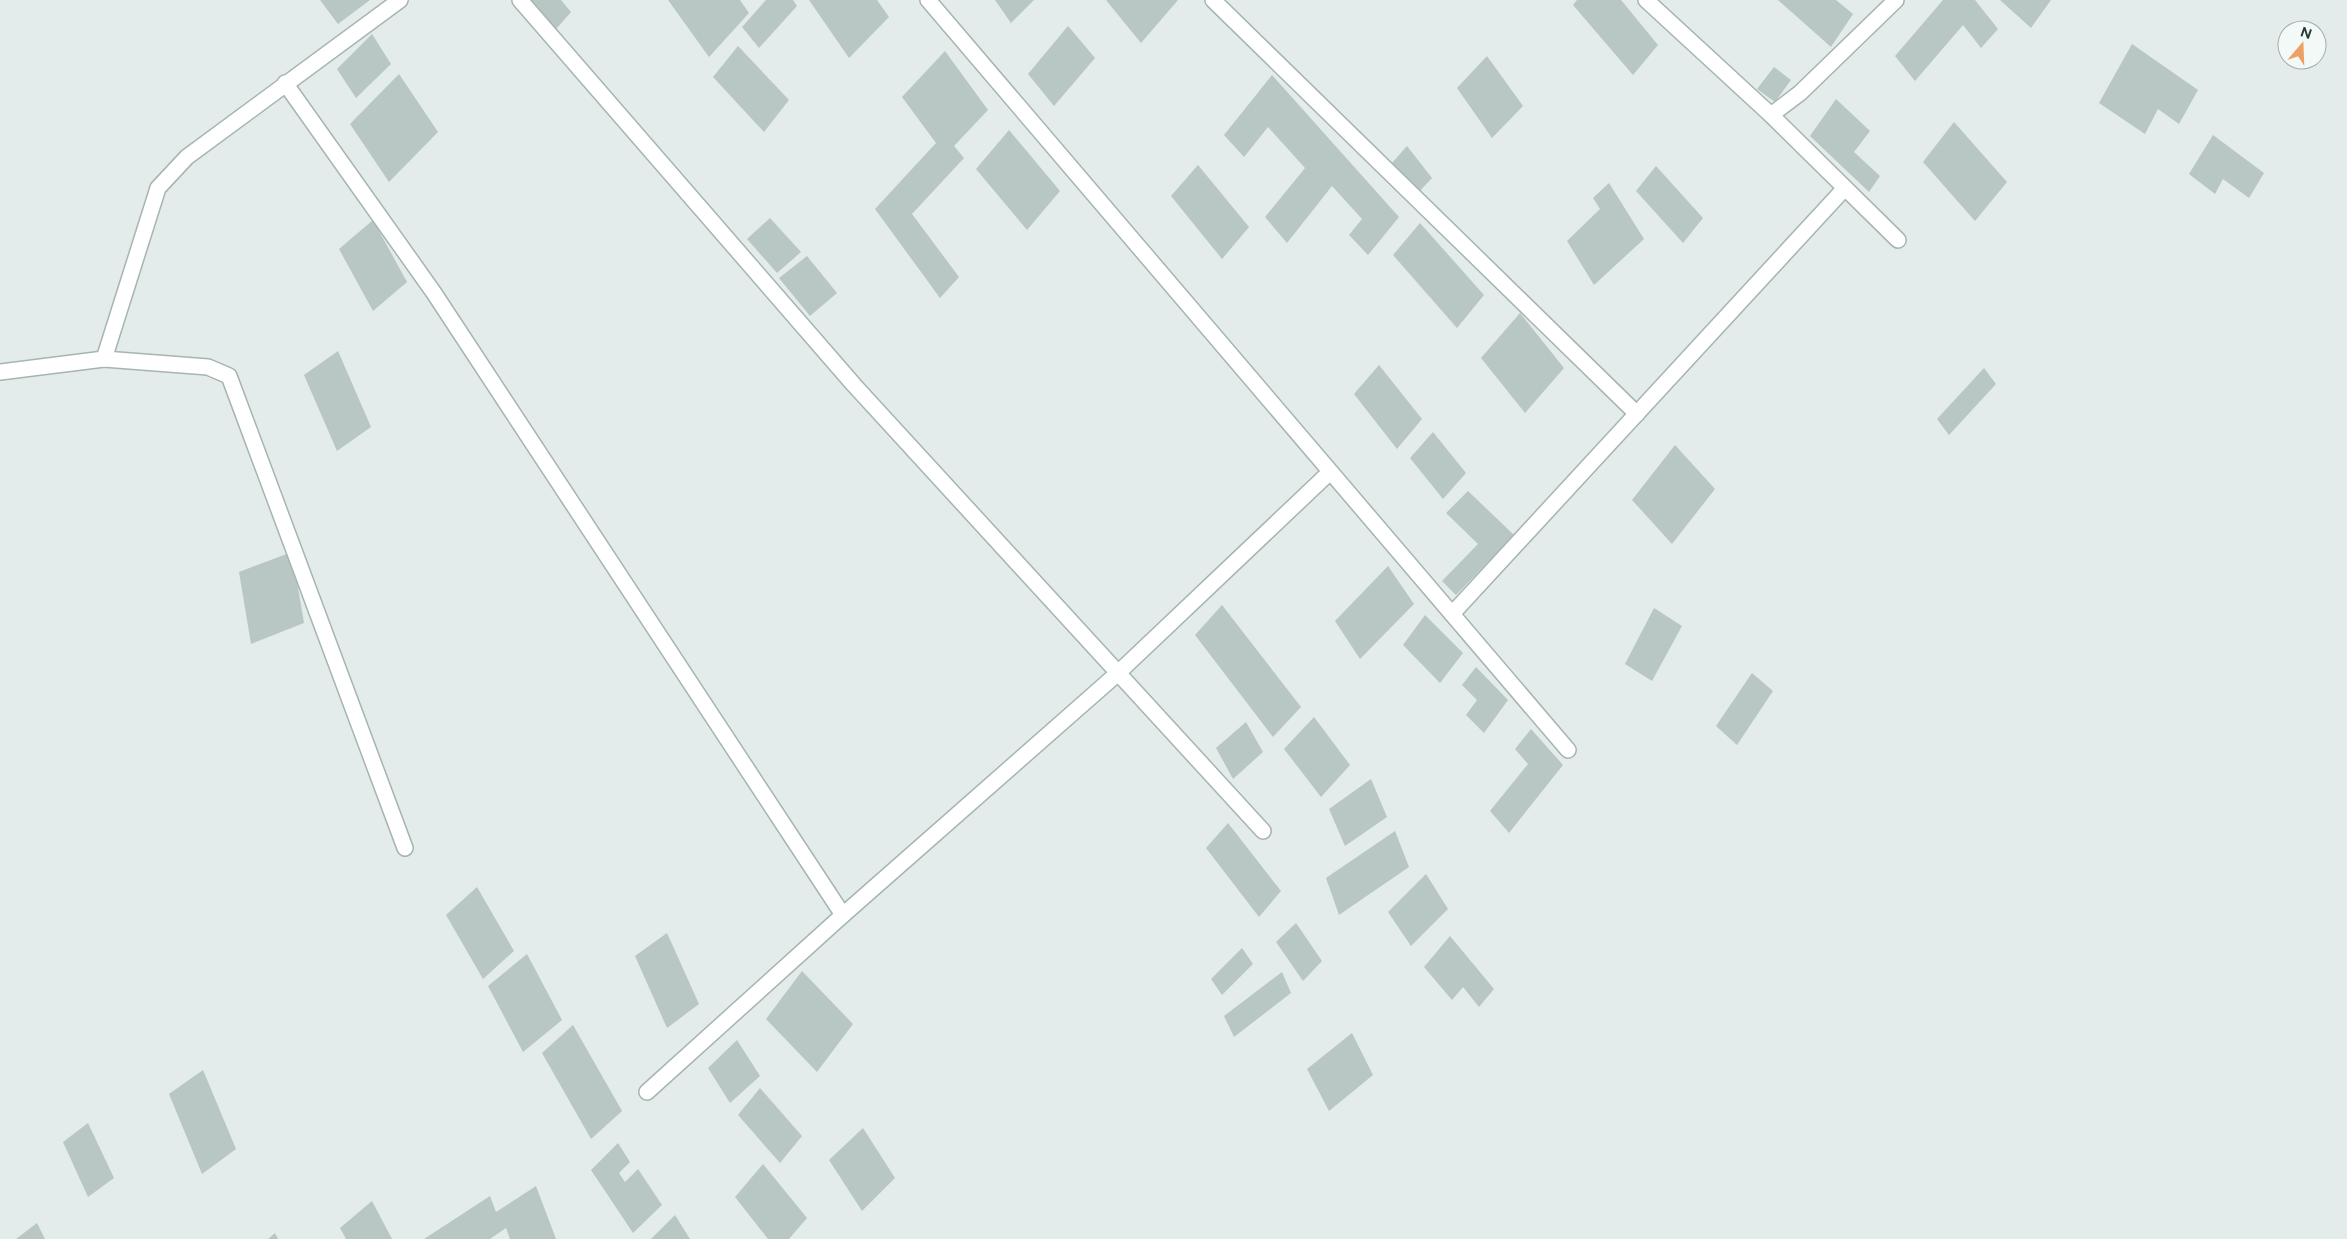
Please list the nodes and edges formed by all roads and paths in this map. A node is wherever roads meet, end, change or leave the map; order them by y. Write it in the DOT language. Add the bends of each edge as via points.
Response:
graph roads {
  1 [pos="400,0"];
  2 [pos="520,0"];
  3 [pos="928,0"];
  4 [pos="1213,0"];
  5 [pos="1646,0"];
  6 [pos="1896,0"];
  7 [pos="285,84"];
  8 [pos="1770,115"];
  9 [pos="1845,188"];
  10 [pos="1898,240"];
  11 [pos="104,359"];
  12 [pos="0,372"];
  13 [pos="1636,414"];
  14 [pos="1330,472"];
  15 [pos="1452,614"];
  16 [pos="1118,673"];
  17 [pos="1568,750"];
  18 [pos="1263,831"];
  19 [pos="406,848"];
  20 [pos="843,915"];
  21 [pos="647,1092"];
  1 -- 7 [label="street"];
  2 -- 16 [label="street" via="854,385"];
  3 -- 14 [label="street"];
  4 -- 13 [label="street"];
  5 -- 8 [label="street"];
  6 -- 8 [label="street" via="1800,93"];
  7 -- 11 [label="street" via="186,157 158,188"];
  7 -- 20 [label="street" via="434,293"];
  8 -- 9 [label="street"];
  9 -- 10 [label="street"];
  9 -- 13 [label="street"];
  11 -- 12 [label="street"];
  11 -- 19 [label="street" via="208,367 229,376"];
  13 -- 15 [label="street"];
  14 -- 15 [label="street"];
  14 -- 16 [label="street"];
  15 -- 17 [label="street"];
  16 -- 18 [label="street"];
  16 -- 20 [label="street"];
  20 -- 21 [label="street"];
}
